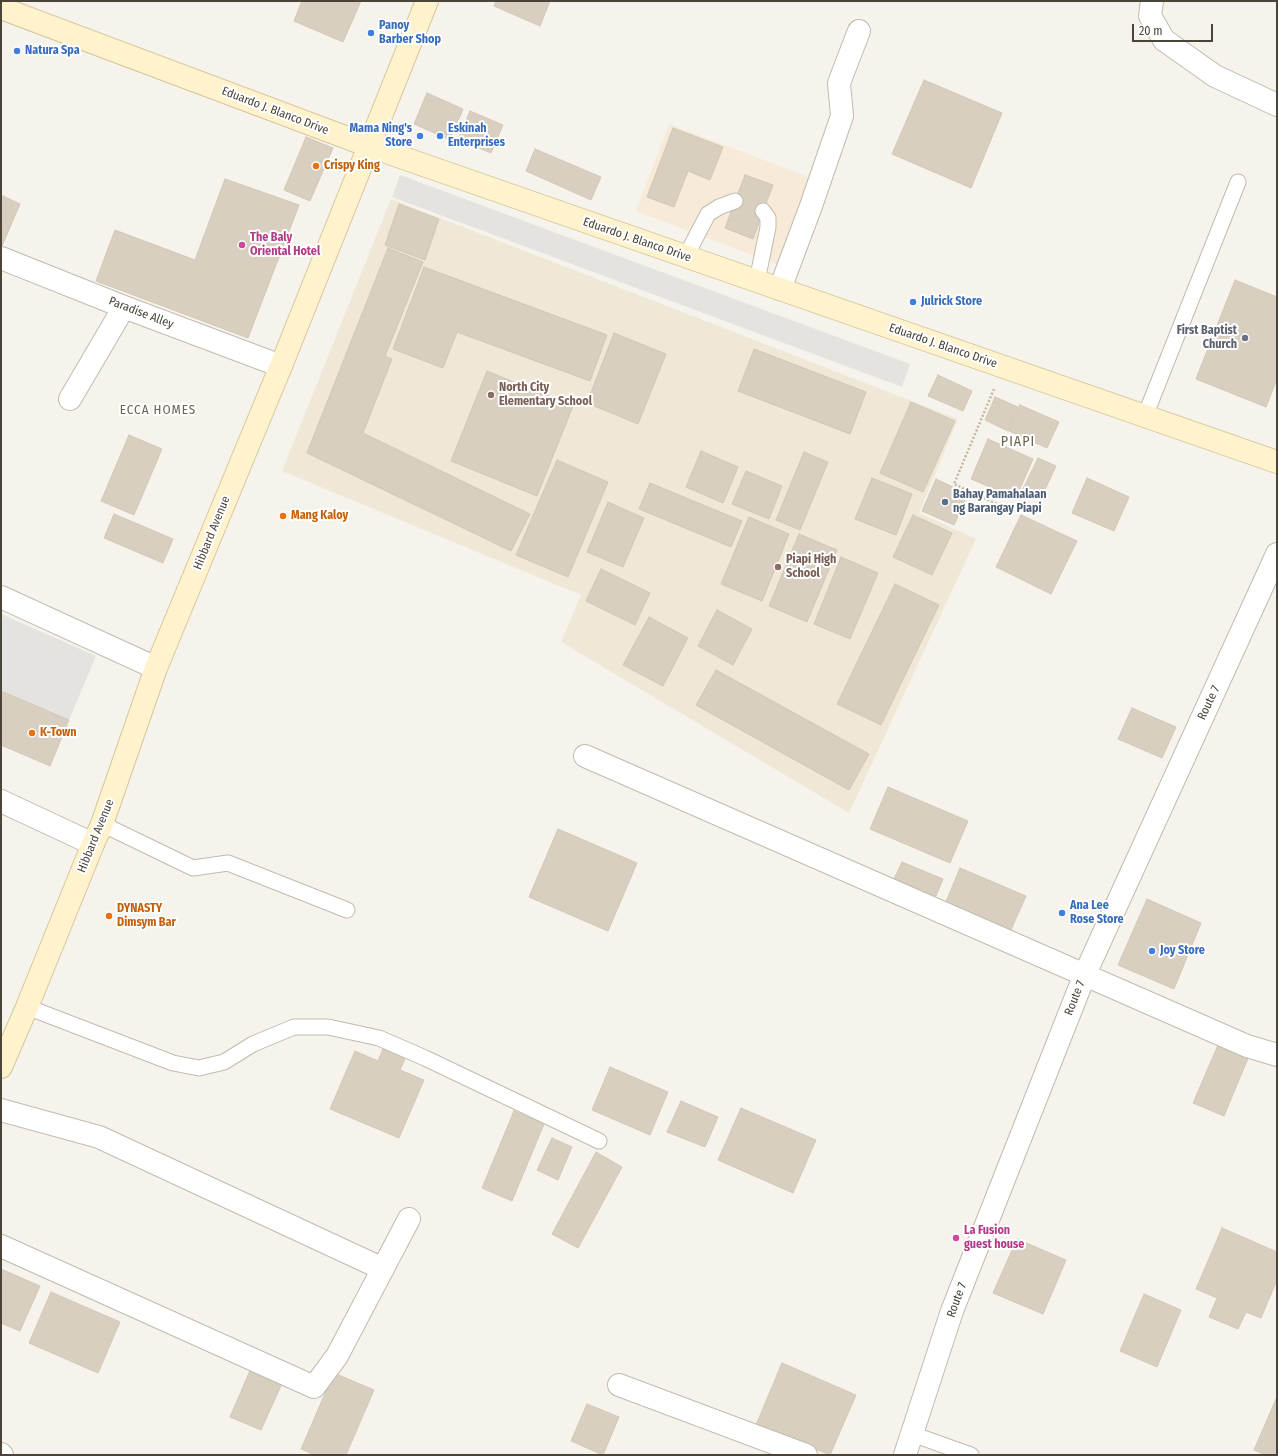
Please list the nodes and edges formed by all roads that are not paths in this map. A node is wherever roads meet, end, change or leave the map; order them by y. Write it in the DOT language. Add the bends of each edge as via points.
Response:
graph roads {
  1 [pos="427,1"];
  2 [pos="1152,1"];
  3 [pos="1,8"];
  4 [pos="859,31"];
  5 [pos="1277,105"];
  6 [pos="369,146"];
  7 [pos="1238,182"];
  8 [pos="735,201"];
  9 [pos="763,211"];
  10 [pos="686,256"];
  11 [pos="1,258"];
  12 [pos="757,281"];
  13 [pos="780,289"];
  14 [pos="124,307"];
  15 [pos="281,366"];
  16 [pos="70,399"];
  17 [pos="1146,416"];
  18 [pos="1277,462"];
  19 [pos="1277,554"];
  20 [pos="1,597"];
  21 [pos="156,668"];
  22 [pos="585,756"];
  23 [pos="1,801"];
  24 [pos="102,824"];
  25 [pos="93,844"];
  26 [pos="347,910"];
  27 [pos="1084,974"];
  28 [pos="28,1007"];
  29 [pos="1277,1055"];
  30 [pos="1,1067"];
  31 [pos="1,1110"];
  32 [pos="599,1141"];
  33 [pos="409,1219"];
  34 [pos="1,1246"];
  35 [pos="383,1269"];
  36 [pos="618,1385"];
  37 [pos="912,1434"];
  38 [pos="806,1455"];
  39 [pos="905,1455"];
  40 [pos="971,1455"];
  1 -- 6 [label="main road, Hibbard Avenue"];
  2 -- 5 [label="street" via="1150,16 1164,40 1215,76"];
  3 -- 6 [label="main road, Eduardo J. Blanco Drive"];
  4 -- 13 [label="street" via="839,83 842,116"];
  6 -- 10 [label="main road, Eduardo J. Blanco Drive"];
  6 -- 15 [label="main road, Hibbard Avenue"];
  7 -- 17 [label="lane"];
  8 -- 10 [label="lane" via="708,214"];
  9 -- 12 [label="lane" via="768,218 768,227"];
  10 -- 12 [label="main road, Eduardo J. Blanco Drive"];
  11 -- 14 [label="street, Paradise Alley"];
  12 -- 13 [label="main road, Eduardo J. Blanco Drive"];
  13 -- 17 [label="main road, Eduardo J. Blanco Drive"];
  14 -- 15 [label="street, Paradise Alley"];
  14 -- 16 [label="street"];
  15 -- 21 [label="main road, Hibbard Avenue"];
  17 -- 18 [label="main road, Eduardo J. Blanco Drive"];
  19 -- 27 [label="street, Route 7"];
  20 -- 21 [label="street"];
  21 -- 24 [label="main road, Hibbard Avenue"];
  22 -- 27 [label="street"];
  23 -- 25 [label="street"];
  24 -- 25 [label="main road, Hibbard Avenue"];
  24 -- 26 [label="lane" via="193,868 228,863"];
  25 -- 28 [label="main road, Hibbard Avenue"];
  27 -- 29 [label="street" via="1247,1046"];
  27 -- 37 [label="street, Route 7" via="952,1311"];
  28 -- 30 [label="main road, Hibbard Avenue"];
  28 -- 32 [label="lane" via="173,1063 200,1068 224,1062 254,1044 294,1027 328,1027 379,1038"];
  31 -- 35 [label="street" via="99,1137"];
  33 -- 35 [label="street"];
  34 -- 35 [label="street" via="314,1387 337,1356"];
  36 -- 38 [label="street"];
  37 -- 39 [label="street, Route 7"];
  37 -- 40 [label="lane"];
}
